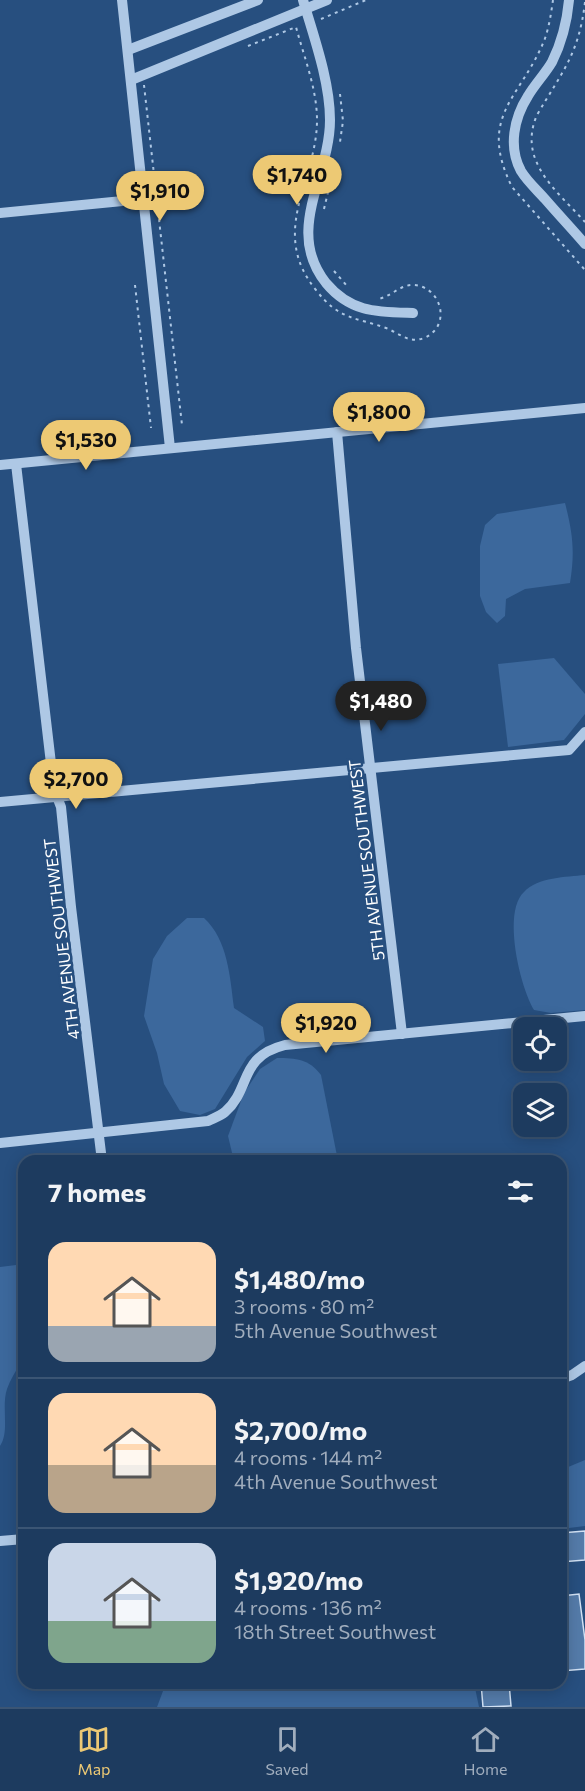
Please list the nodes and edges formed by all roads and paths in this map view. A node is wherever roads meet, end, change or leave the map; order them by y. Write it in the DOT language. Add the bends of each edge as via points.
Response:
graph roads {
  1 [pos="122,0"];
  2 [pos="258,0"];
  3 [pos="327,0"];
  4 [pos="366,0"];
  5 [pos="553,0"];
  6 [pos="569,0"];
  7 [pos="585,2"];
  8 [pos="304,4"];
  9 [pos="296,27"];
  10 [pos="324,28"];
  11 [pos="128,50"];
  12 [pos="143,75"];
  13 [pos="131,80"];
  14 [pos="340,90"];
  15 [pos="340,142"];
  16 [pos="331,182"];
  17 [pos="143,199"];
  18 [pos="323,211"];
  19 [pos="0,213"];
  20 [pos="585,222"];
  21 [pos="585,244"];
  22 [pos="329,265"];
  23 [pos="585,270"];
  24 [pos="135,285"];
  25 [pos="355,292"];
  26 [pos="371,298"];
  27 [pos="413,313"];
  28 [pos="585,408"];
  29 [pos="182,425"];
  30 [pos="151,428"];
  31 [pos="337,432"];
  32 [pos="170,448"];
  33 [pos="16,464"];
  34 [pos="0,465"];
  35 [pos="585,732"];
  36 [pos="371,769"];
  37 [pos="57,797"];
  38 [pos="0,802"];
  39 [pos="585,1016"];
  40 [pos="402,1034"];
  41 [pos="100,1134"];
  42 [pos="0,1143"];
  43 [pos="102,1155"];
  44 [pos="585,1366"];
  45 [pos="567,1377"];
  46 [pos="18,1540"];
  47 [pos="0,1541"];
  1 -- 11 [label="street"];
  2 -- 11 [label="street"];
  3 -- 8 [label="street"];
  4 -- 10 [label="path" via="321,18"];
  5 -- 23 [label="path" via="544,41 506,107 498,143 512,187"];
  6 -- 21 [label="street" via="564,33 547,70 518,116 514,146 527,180"];
  7 -- 20 [label="path" via="574,54 537,115 531,142 541,173"];
  8 -- 12 [label="street"];
  8 -- 27 [label="street" via="325,83 330,121 309,216 311,255 324,280 348,303 369,311"];
  9 -- 26 [label="path" via="317,121 295,224 302,269 322,298 350,318 401,337 415,340 433,332 440,318 438,301 428,289 406,286 385,298"];
  11 -- 13 [label="street"];
  12 -- 13 [label="street"];
  12 -- 29 [label="path"];
  13 -- 17 [label="street"];
  14 -- 15 [label="path"];
  16 -- 18 [label="path"];
  17 -- 19 [label="street"];
  17 -- 32 [label="street"];
  22 -- 25 [label="path"];
  24 -- 30 [label="path"];
  28 -- 31 [label="street"];
  31 -- 32 [label="street"];
  31 -- 36 [label="street, 5TH AVENUE SOUTHWEST"];
  32 -- 33 [label="street"];
  33 -- 34 [label="street"];
  33 -- 37 [label="street, 4TH AVENUE SOUTHWEST"];
  35 -- 36 [label="street" via="569,750"];
  36 -- 37 [label="street"];
  36 -- 40 [label="street, 5TH AVENUE SOUTHWEST"];
  37 -- 38 [label="street"];
  37 -- 41 [label="street, 4TH AVENUE SOUTHWEST"];
  39 -- 40 [label="street"];
  40 -- 41 [label="street" via="297,1042 272,1048 256,1059 232,1104 219,1116 193,1124"];
  41 -- 42 [label="street"];
  41 -- 43 [label="street, 4TH AVENUE SOUTHWEST"];
  44 -- 45 [label="street"];
  46 -- 47 [label="street"];
}
